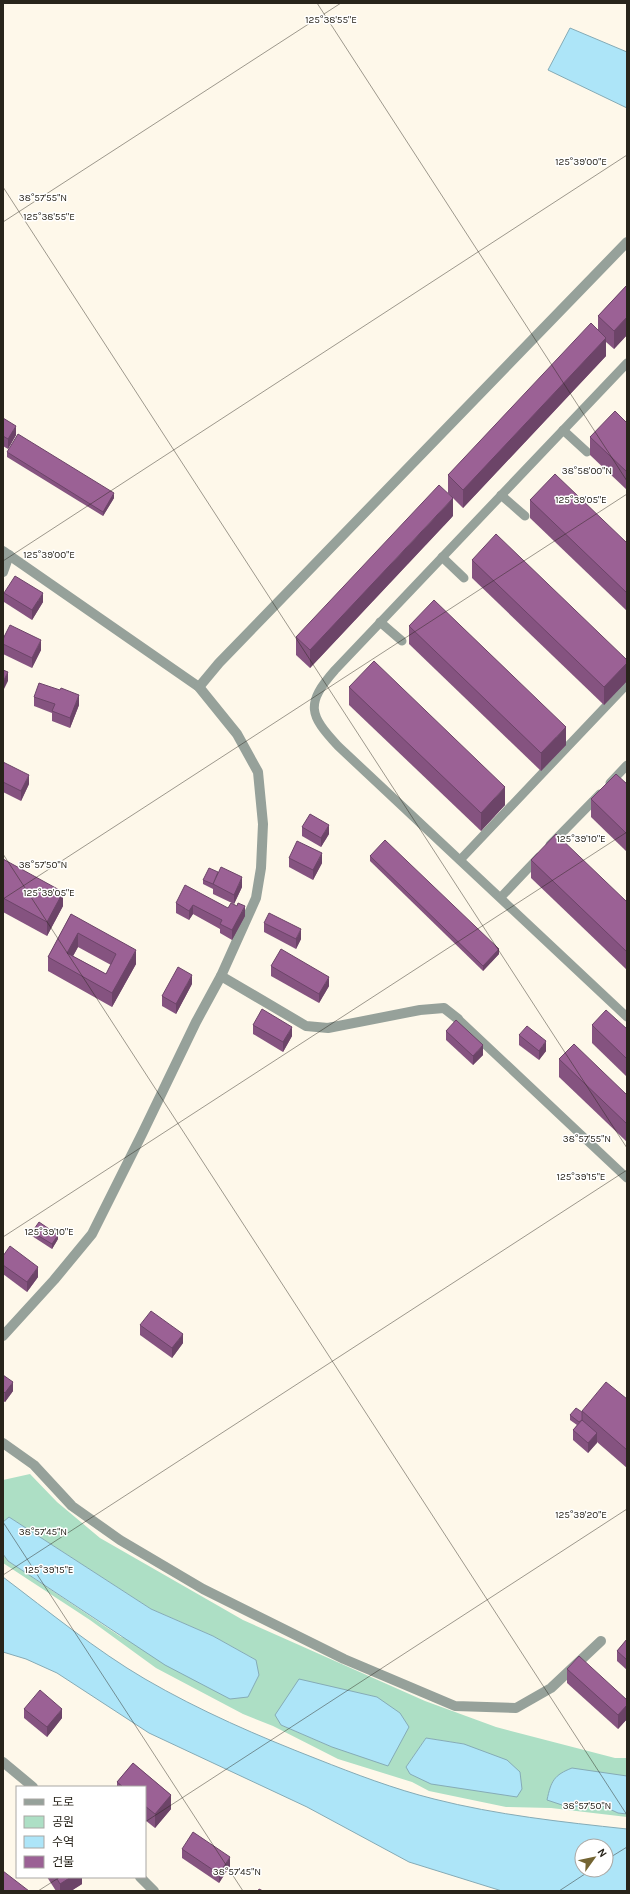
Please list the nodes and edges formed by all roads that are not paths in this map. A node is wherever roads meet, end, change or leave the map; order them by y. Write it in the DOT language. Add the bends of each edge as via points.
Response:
graph roads {
  1 [pos="627,242"];
  2 [pos="626,367"];
  3 [pos="563,430"];
  4 [pos="587,452"];
  5 [pos="501,495"];
  6 [pos="525,516"];
  7 [pos="6,553"];
  8 [pos="442,557"];
  9 [pos="3,572"];
  10 [pos="464,578"];
  11 [pos="380,622"];
  12 [pos="402,641"];
  13 [pos="627,684"];
  14 [pos="199,687"];
  15 [pos="627,766"];
  16 [pos="460,860"];
  17 [pos="501,897"];
  18 [pos="221,976"];
  19 [pos="627,1017"];
  20 [pos="458,1019"];
  21 [pos="627,1178"];
  22 [pos="3,1336"];
  23 [pos="3,1443"];
  24 [pos="601,1641"];
  25 [pos="3,1762"];
  26 [pos="32,1786"];
  27 [pos="141,1878"];
  28 [pos="154,1891"];
  1 -- 14 [label="street" via="219,663"];
  2 -- 3 [label="lane"];
  3 -- 4 [label="lane"];
  3 -- 5 [label="lane"];
  5 -- 6 [label="lane"];
  5 -- 8 [label="lane"];
  7 -- 9 [label="street"];
  7 -- 14 [label="street"];
  8 -- 10 [label="lane"];
  8 -- 11 [label="lane"];
  11 -- 12 [label="lane"];
  11 -- 16 [label="lane" via="322,684 315,700 314,715 321,728 338,746"];
  13 -- 16 [label="lane"];
  14 -- 18 [label="street" via="237,734 258,772 263,824 261,868 256,898"];
  15 -- 17 [label="lane"];
  16 -- 17 [label="lane"];
  17 -- 19 [label="lane"];
  18 -- 20 [label="street" via="306,1026 328,1028 420,1010 444,1008"];
  18 -- 22 [label="street" via="92,1234"];
  20 -- 21 [label="lane"];
  23 -- 24 [label="street" via="34,1465 72,1506 120,1540 203,1589 344,1659 455,1706 516,1708 551,1688"];
  25 -- 26 [label="street"];
  27 -- 28 [label="street"];
}
